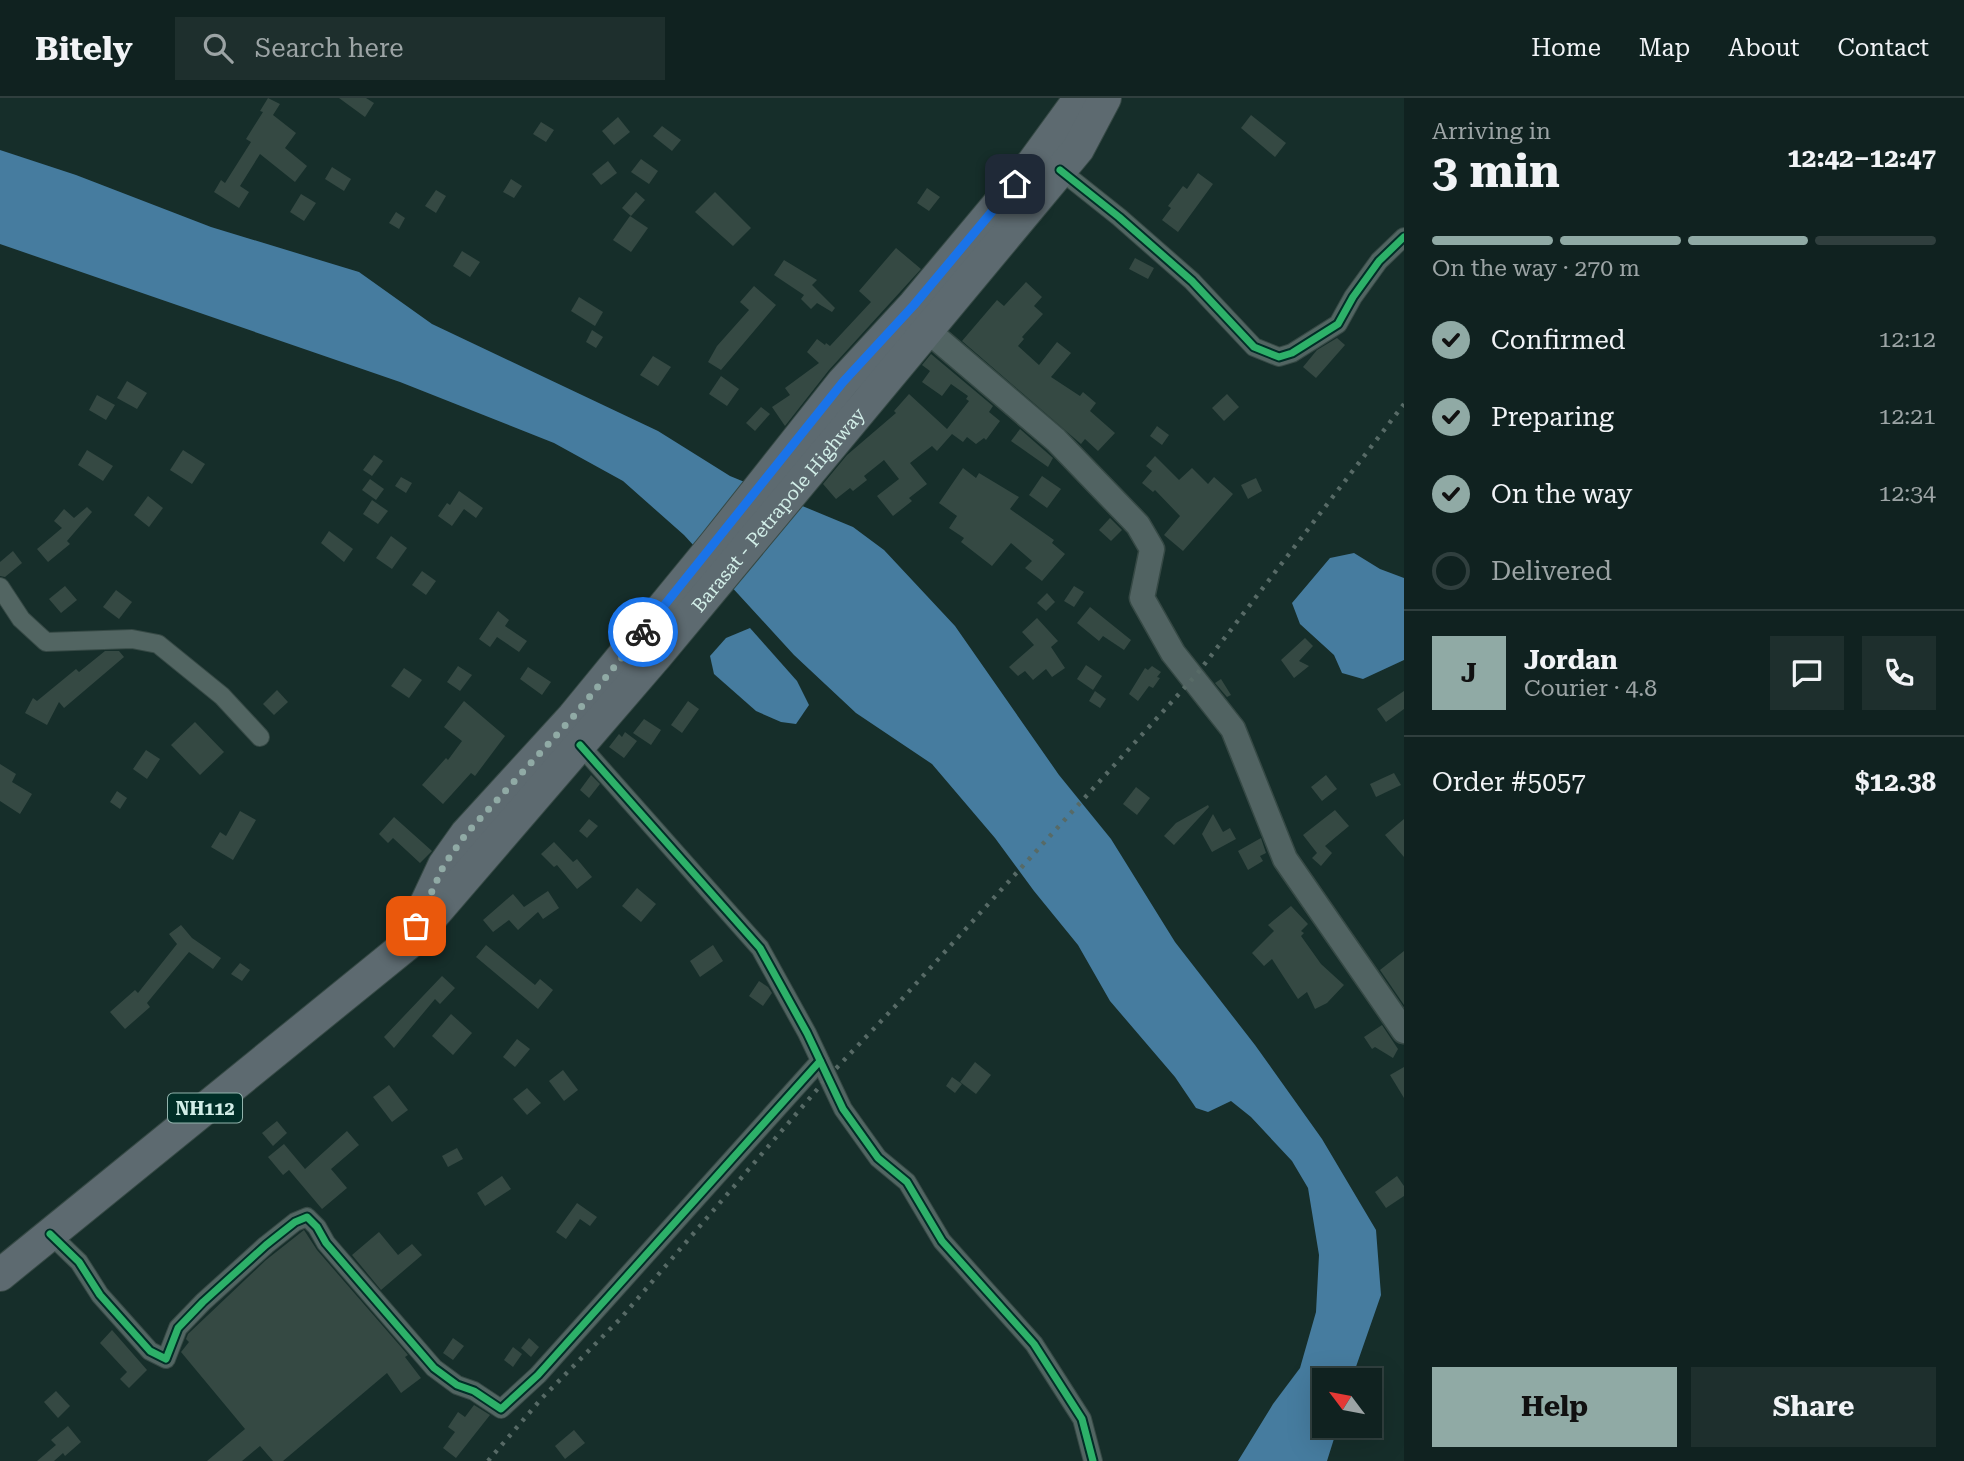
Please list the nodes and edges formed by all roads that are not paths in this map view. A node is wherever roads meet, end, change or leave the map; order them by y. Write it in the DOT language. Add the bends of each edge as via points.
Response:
graph roads {
  1 [pos="1080,98"];
  2 [pos="1105,98"];
  3 [pos="1060,170"];
  4 [pos="1404,237"];
  5 [pos="927,330"];
  6 [pos="819,437"];
  7 [pos="0,587"];
  8 [pos="649,645"];
  9 [pos="260,737"];
  10 [pos="580,744"];
  11 [pos="410,942"];
  12 [pos="1404,1031"];
  13 [pos="820,1061"];
  14 [pos="50,1234"];
  15 [pos="0,1275"];
  16 [pos="1093,1461"];
  1 -- 6 [label="highway, Barasat - Petrapole Highway / NH112" via="1032,164 843,382"];
  2 -- 3 [label="highway, Barasat - Petrapole Highway / NH112" via="1078,149"];
  3 -- 4 [label="street" via="1192,281 1254,347 1279,357 1338,324 1379,261"];
  3 -- 5 [label="highway, Barasat - Petrapole Highway / NH112"];
  5 -- 6 [label="highway, Barasat - Petrapole Highway / NH112"];
  5 -- 12 [label="main road" via="1056,440 1138,525 1152,549 1142,598 1173,653 1233,729 1285,859"];
  6 -- 8 [label="highway, Barasat - Petrapole Highway / NH112"];
  7 -- 9 [label="street" via="21,619 46,642 132,639 158,644 222,696"];
  8 -- 10 [label="highway, Barasat - Petrapole Highway / NH112"];
  8 -- 11 [label="highway, Barasat - Petrapole Highway / NH112" via="573,717 466,834 444,865"];
  10 -- 11 [label="highway, Barasat - Petrapole Highway / NH112"];
  10 -- 13 [label="street" via="760,948"];
  11 -- 14 [label="highway, Barasat - Petrapole Highway / NH112"];
  13 -- 14 [label="street" via="538,1375 501,1409 434,1368 307,1217 266,1245 195,1310 178,1328 166,1359 150,1351 100,1296 79,1262"];
  13 -- 16 [label="street" via="843,1109 878,1158 907,1182 942,1241 1034,1344 1082,1419"];
  14 -- 15 [label="highway, Barasat - Petrapole Highway / NH112"];
}
